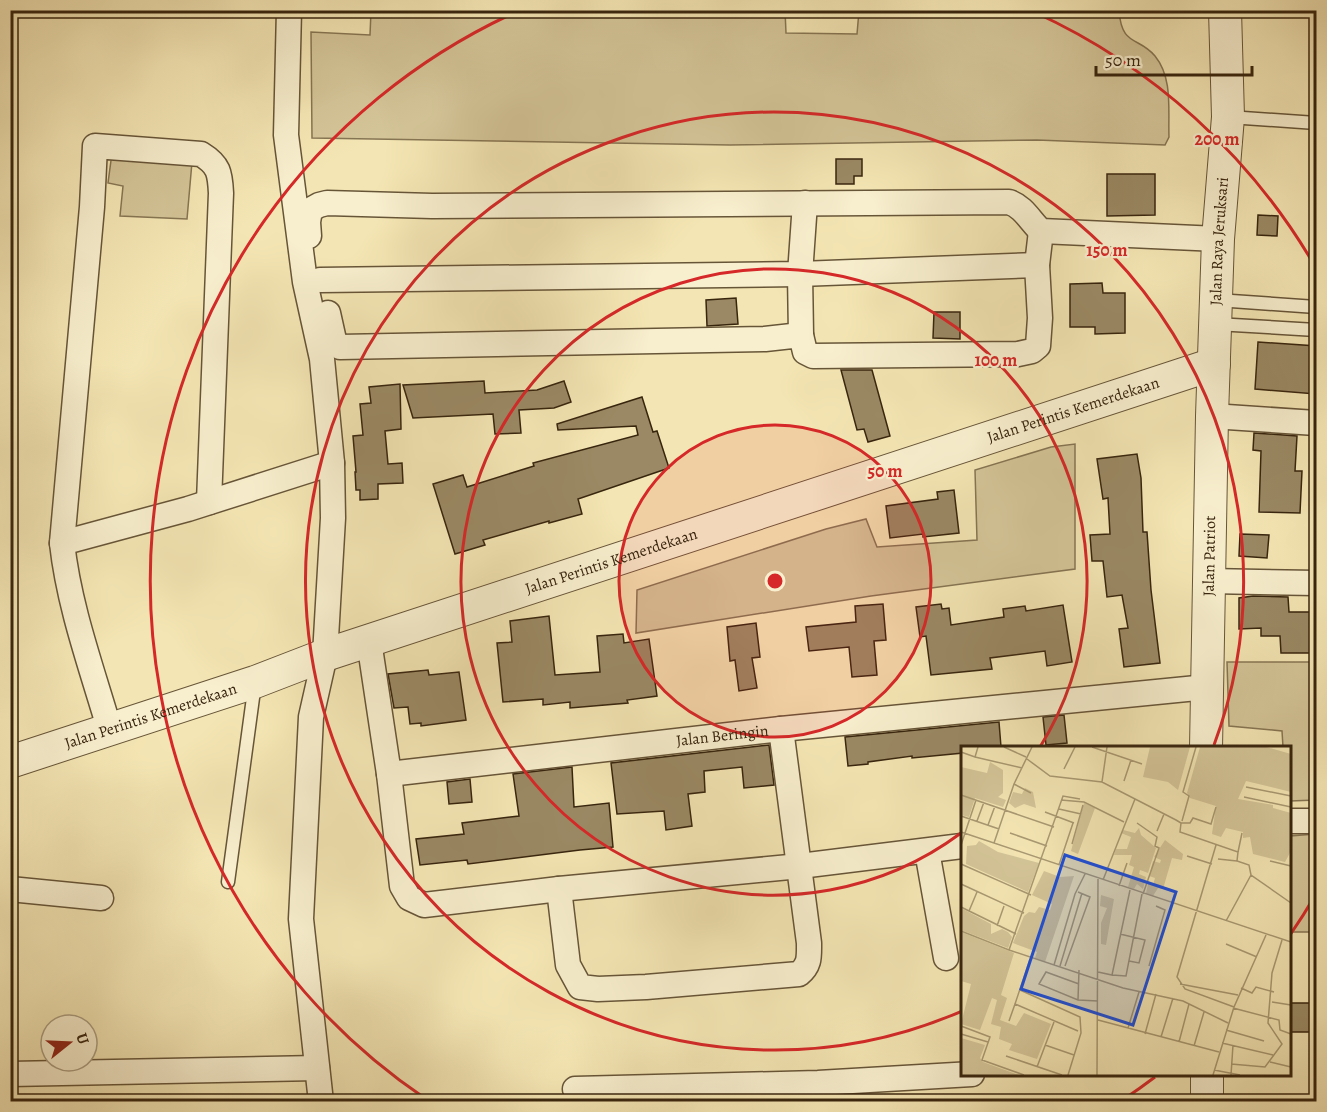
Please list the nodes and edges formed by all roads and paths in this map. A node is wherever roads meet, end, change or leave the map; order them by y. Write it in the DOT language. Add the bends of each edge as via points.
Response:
graph roads {
  1 [pos="289,10"];
  2 [pos="1225,10"];
  3 [pos="1228,117"];
  4 [pos="1317,123"];
  5 [pos="805,203"];
  6 [pos="1041,231"];
  7 [pos="1218,239"];
  8 [pos="1037,266"];
  9 [pos="800,274"];
  10 [pos="313,281"];
  11 [pos="1317,307"];
  12 [pos="1216,312"];
  13 [pos="1317,330"];
  14 [pos="801,335"];
  15 [pos="1214,364"];
  16 [pos="1212,416"];
  17 [pos="1317,423"];
  18 [pos="332,463"];
  19 [pos="209,502"];
  20 [pos="62,543"];
  21 [pos="1209,581"];
  22 [pos="1317,582"];
  23 [pos="369,641"];
  24 [pos="325,655"];
  25 [pos="255,682"];
  26 [pos="1198,688"];
  27 [pos="781,729"];
  28 [pos="110,731"];
  29 [pos="1206,746"];
  30 [pos="10,762"];
  31 [pos="389,774"];
  32 [pos="1291,821"];
  33 [pos="1317,821"];
  34 [pos="961,846"];
  35 [pos="927,851"];
  36 [pos="800,866"];
  37 [pos="228,882"];
  38 [pos="10,889"];
  39 [pos="559,889"];
  40 [pos="101,898"];
  41 [pos="946,958"];
  42 [pos="317,1068"];
  43 [pos="10,1074"];
  44 [pos="961,1075"];
  45 [pos="1207,1076"];
  46 [pos="575,1089"];
  47 [pos="321,1101"];
  48 [pos="1207,1101"];
  1 -- 10 [label="street" via="286,135"];
  2 -- 3 [label="street, Jalan Raya Jeruksari"];
  3 -- 4 [label="lane"];
  3 -- 7 [label="street, Jalan Raya Jeruksari"];
  5 -- 6 [label="street" via="1009,202 1023,210"];
  5 -- 9 [label="street"];
  5 -- 10 [label="street" via="327,203 313,207 308,214"];
  6 -- 7 [label="street"];
  6 -- 8 [label="street"];
  7 -- 12 [label="street, Jalan Raya Jeruksari"];
  8 -- 9 [label="street"];
  8 -- 14 [label="street" via="1039,335 1036,349 1029,352 813,356 805,352"];
  9 -- 10 [label="street"];
  9 -- 14 [label="street"];
  10 -- 14 [label="street" via="340,347 765,339"];
  10 -- 18 [label="street"];
  11 -- 12 [label="lane"];
  12 -- 13 [label="lane"];
  12 -- 15 [label="street, Jalan Raya Jeruksari"];
  15 -- 16 [label="street, Jalan Patriot"];
  15 -- 23 [label="street, Jalan Perintis Kemerdekaan"];
  16 -- 17 [label="street"];
  16 -- 21 [label="street, Jalan Patriot"];
  18 -- 19 [label="street"];
  18 -- 24 [label="street" via="333,518"];
  19 -- 20 [label="street"];
  19 -- 20 [label="street" via="220,176 214,163 201,154 95,146"];
  20 -- 28 [label="street" via="74,609"];
  21 -- 22 [label="street"];
  21 -- 26 [label="street, Jalan Patriot"];
  23 -- 24 [label="street, Jalan Perintis Kemerdekaan"];
  23 -- 31 [label="street"];
  24 -- 25 [label="street, Jalan Perintis Kemerdekaan"];
  24 -- 42 [label="street" via="311,717 301,919"];
  25 -- 28 [label="street, Jalan Perintis Kemerdekaan"];
  25 -- 37 [label="lane"];
  26 -- 27 [label="street, Jalan Beringin"];
  26 -- 29 [label="street, Jalan Patriot"];
  27 -- 31 [label="street, Jalan Beringin"];
  27 -- 36 [label="street"];
  28 -- 30 [label="street, Jalan Perintis Kemerdekaan"];
  31 -- 39 [label="street" via="402,886 414,902 437,904"];
  32 -- 33 [label="street"];
  34 -- 35 [label="street"];
  35 -- 36 [label="street"];
  35 -- 41 [label="street"];
  36 -- 39 [label="street"];
  36 -- 39 [label="street" via="809,960 807,968 793,976 646,987 580,987 568,965"];
  38 -- 40 [label="street"];
  42 -- 43 [label="street"];
  42 -- 47 [label="street"];
  44 -- 46 [label="street" via="806,1084"];
  45 -- 48 [label="street"];
}
